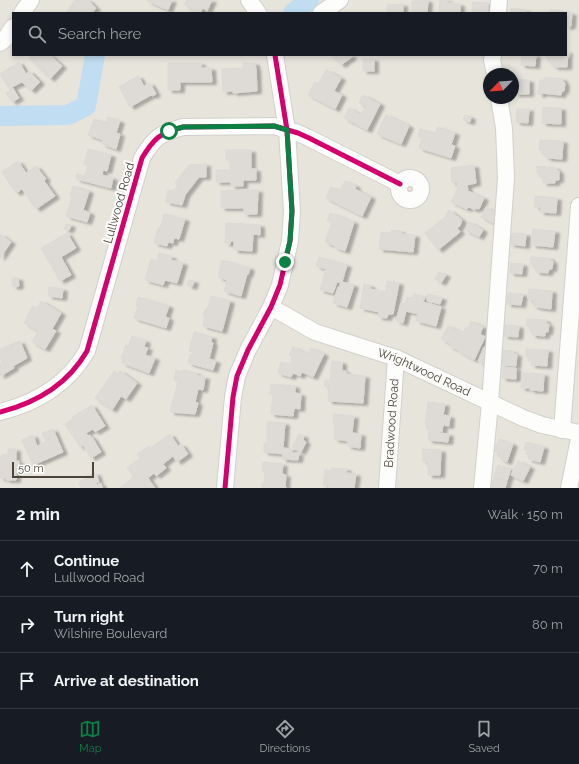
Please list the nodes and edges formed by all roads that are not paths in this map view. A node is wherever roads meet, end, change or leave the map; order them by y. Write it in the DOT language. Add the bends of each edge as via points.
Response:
graph roads {
  1 [pos="31,0"];
  2 [pos="249,0"];
  3 [pos="340,0"];
  4 [pos="500,0"];
  5 [pos="23,12"];
  6 [pos="257,12"];
  7 [pos="323,12"];
  8 [pos="498,12"];
  9 [pos="12,28"];
  10 [pos="0,43"];
  11 [pos="275,56"];
  12 [pos="493,56"];
  13 [pos="494,68"];
  14 [pos="500,104"];
  15 [pos="287,130"];
  16 [pos="400,184"];
  17 [pos="579,206"];
  18 [pos="271,307"];
  19 [pos="396,358"];
  20 [pos="490,403"];
  21 [pos="0,412"];
  22 [pos="562,430"];
  23 [pos="579,433"];
  24 [pos="579,439"];
  25 [pos="225,488"];
  26 [pos="387,488"];
  27 [pos="482,488"];
  28 [pos="568,488"];
  1 -- 5 [label="street"];
  2 -- 6 [label="street"];
  3 -- 7 [label="street"];
  4 -- 8 [label="street"];
  9 -- 10 [label="street"];
  11 -- 15 [label="street"];
  12 -- 13 [label="street"];
  14 -- 20 [label="street" via="504,128 506,178"];
  15 -- 16 [label="street, Lullwood Road" via="309,138"];
  15 -- 18 [label="street" via="292,211 290,241 280,284"];
  15 -- 21 [label="street, Lullwood Road" via="274,126 183,127 157,137 142,158 87,351 81,362 57,386 37,399 15,409"];
  17 -- 22 [label="street"];
  18 -- 19 [label="street, Wrightwood Road" via="315,332"];
  18 -- 25 [label="street" via="237,376"];
  19 -- 20 [label="street, Wrightwood Road"];
  19 -- 26 [label="street, Bradwood Road"];
  20 -- 22 [label="street, Wrightwood Road" via="523,418"];
  20 -- 27 [label="street"];
  22 -- 23 [label="street, Wrightwood Road"];
  24 -- 28 [label="street"];
}
